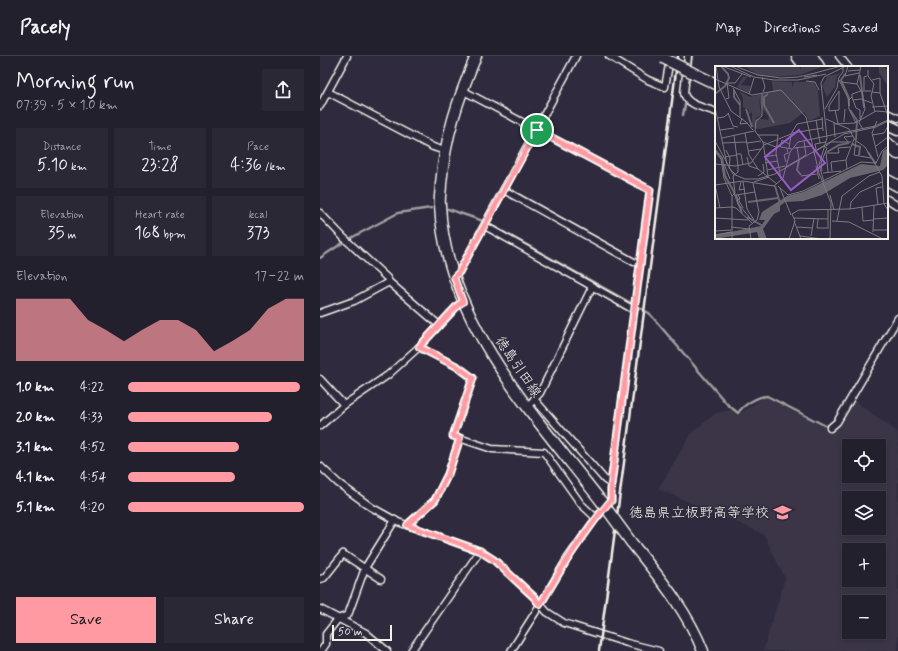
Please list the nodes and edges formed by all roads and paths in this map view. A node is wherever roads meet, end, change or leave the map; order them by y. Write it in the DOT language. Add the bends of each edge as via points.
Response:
graph roads {
  1 [pos="347,56"];
  2 [pos="476,56"];
  3 [pos="576,56"];
  4 [pos="609,56"];
  5 [pos="688,56"];
  6 [pos="798,56"];
  7 [pos="811,56"];
  8 [pos="839,56"];
  9 [pos="664,57"];
  10 [pos="805,66"];
  11 [pos="817,66"];
  12 [pos="847,66"];
  13 [pos="714,83"];
  14 [pos="462,90"];
  15 [pos="328,92"];
  16 [pos="320,106"];
  17 [pos="715,112"];
  18 [pos="888,113"];
  19 [pos="898,118"];
  20 [pos="888,125"];
  21 [pos="537,130"];
  22 [pos="898,130"];
  23 [pos="888,145"];
  24 [pos="445,151"];
  25 [pos="898,153"];
  26 [pos="888,155"];
  27 [pos="898,162"];
  28 [pos="888,181"];
  29 [pos="898,186"];
  30 [pos="504,190"];
  31 [pos="888,200"];
  32 [pos="898,206"];
  33 [pos="320,213"];
  34 [pos="485,226"];
  35 [pos="634,262"];
  36 [pos="454,277"];
  37 [pos="389,282"];
  38 [pos="592,287"];
  39 [pos="463,302"];
  40 [pos="635,307"];
  41 [pos="320,313"];
  42 [pos="898,318"];
  43 [pos="439,326"];
  44 [pos="419,347"];
  45 [pos="320,379"];
  46 [pos="531,402"];
  47 [pos="344,405"];
  48 [pos="320,426"];
  49 [pos="830,428"];
  50 [pos="460,438"];
  51 [pos="320,466"];
  52 [pos="611,484"];
  53 [pos="596,518"];
  54 [pos="395,520"];
  55 [pos="407,525"];
  56 [pos="480,551"];
  57 [pos="365,568"];
  58 [pos="382,578"];
  59 [pos="320,579"];
  60 [pos="540,605"];
  61 [pos="320,609"];
  62 [pos="338,619"];
  63 [pos="320,651"];
  64 [pos="387,651"];
  65 [pos="411,651"];
  66 [pos="510,651"];
  67 [pos="659,651"];
  68 [pos="703,651"];
  1 -- 15 [label="street"];
  2 -- 14 [label="main road, 徳島引田線"];
  3 -- 21 [label="street"];
  4 -- 9 [label="street" via="648,80 665,87"];
  5 -- 17 [label="street" via="685,98 691,103"];
  6 -- 10 [label="highway"];
  7 -- 11 [label="highway"];
  8 -- 12 [label="street"];
  9 -- 13 [label="main road, bridge"];
  14 -- 21 [label="street"];
  14 -- 24 [label="main road, 徳島引田線" via="453,114"];
  15 -- 16 [label="street"];
  15 -- 24 [label="street"];
  18 -- 19 [label="street"];
  20 -- 22 [label="main road"];
  21 -- 30 [label="street"];
  21 -- 40 [label="street" via="650,190"];
  23 -- 25 [label="highway"];
  24 -- 36 [label="main road, 徳島引田線" via="440,205 447,258"];
  26 -- 27 [label="highway"];
  28 -- 29 [label="main road"];
  30 -- 34 [label="street"];
  30 -- 35 [label="street"];
  31 -- 32 [label="street"];
  33 -- 37 [label="street"];
  34 -- 36 [label="street"];
  34 -- 38 [label="street"];
  36 -- 39 [label="main road, 徳島引田線"];
  37 -- 41 [label="street" via="354,301"];
  37 -- 43 [label="street"];
  38 -- 40 [label="street"];
  38 -- 46 [label="street" via="540,393"];
  39 -- 43 [label="street"];
  39 -- 46 [label="main road, 徳島引田線" via="498,365"];
  40 -- 52 [label="street"];
  42 -- 49 [label="street" via="837,422"];
  43 -- 44 [label="street"];
  44 -- 47 [label="street" via="388,375"];
  44 -- 50 [label="street" via="458,367 473,378 453,436"];
  45 -- 47 [label="street"];
  46 -- 52 [label="street"];
  46 -- 68 [label="main road, 徳島引田線, bridge" via="664,584 684,614"];
  47 -- 48 [label="street"];
  50 -- 53 [label="street" via="492,449 544,452 582,504"];
  50 -- 55 [label="street" via="448,474 435,500"];
  51 -- 54 [label="street" via="371,507"];
  52 -- 53 [label="street" via="611,500"];
  53 -- 60 [label="street" via="567,559"];
  54 -- 55 [label="street"];
  54 -- 57 [label="street"];
  55 -- 56 [label="street"];
  56 -- 60 [label="street" via="494,560"];
  56 -- 65 [label="street"];
  57 -- 58 [label="street"];
  57 -- 59 [label="street" via="343,554 324,578"];
  57 -- 62 [label="street" via="348,615"];
  60 -- 66 [label="street"];
  60 -- 67 [label="street" via="564,623"];
  61 -- 62 [label="street"];
  62 -- 63 [label="street" via="326,634 326,644"];
  62 -- 64 [label="street" via="366,633"];
}
